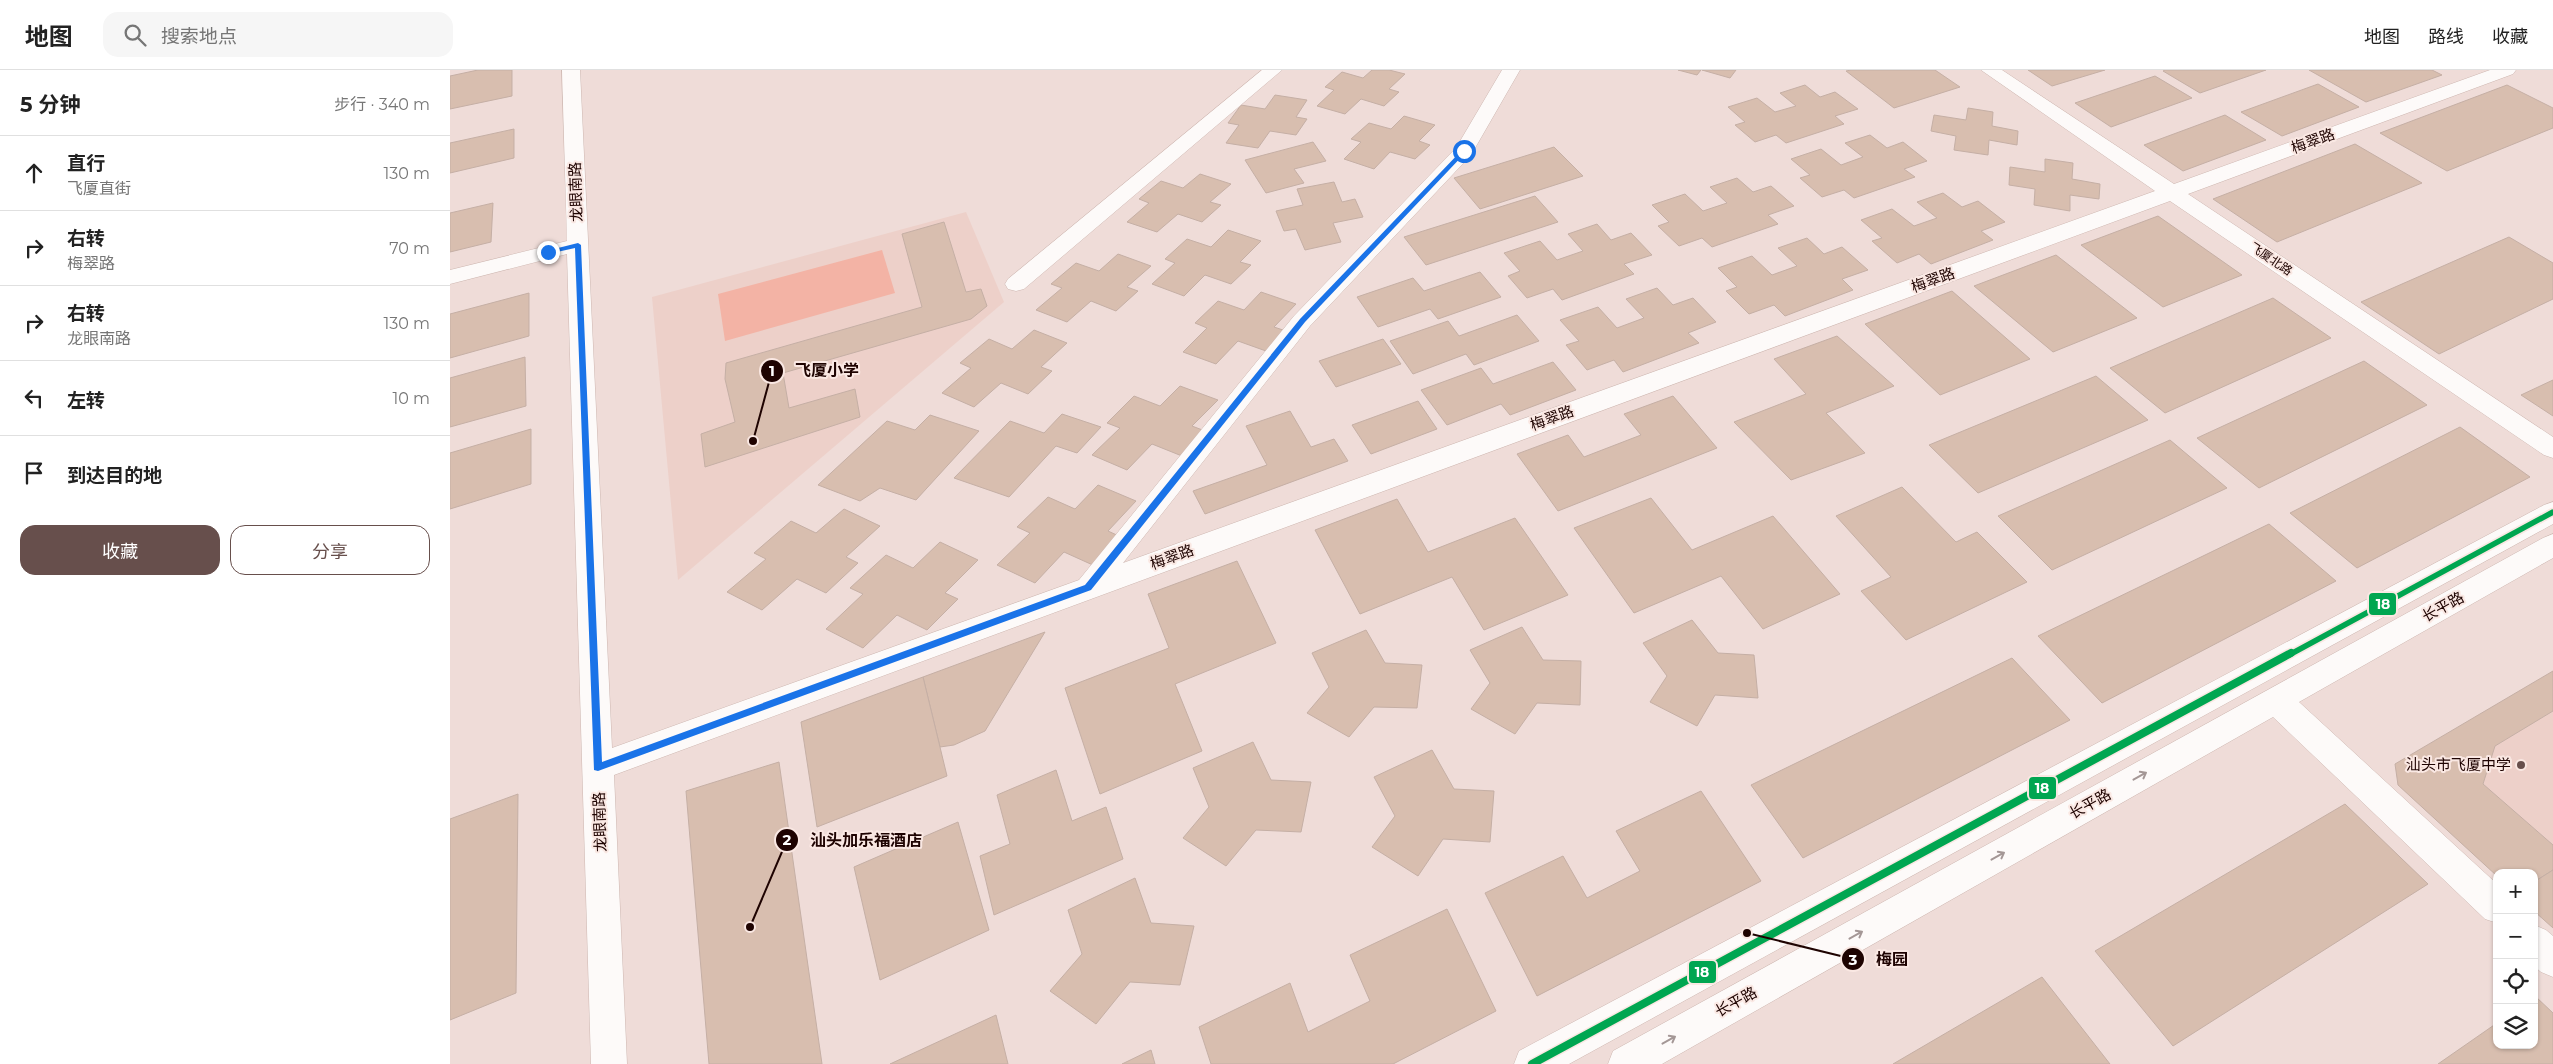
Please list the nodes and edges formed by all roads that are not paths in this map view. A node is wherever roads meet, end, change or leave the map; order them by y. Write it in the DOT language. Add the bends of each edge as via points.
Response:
graph roads {
  1 [pos="571,70"];
  2 [pos="1511,70"];
  3 [pos="1990,70"];
  4 [pos="2507,70"];
  5 [pos="1274,71"];
  6 [pos="2172,192"];
  7 [pos="578,245"];
  8 [pos="450,277"];
  9 [pos="1016,284"];
  10 [pos="2553,449"];
  11 [pos="2553,512"];
  12 [pos="2553,545"];
  13 [pos="1088,588"];
  14 [pos="2276,700"];
  15 [pos="598,767"];
  16 [pos="2493,903"];
  17 [pos="2538,946"];
  18 [pos="2553,960"];
  19 [pos="1635,1062"];
  20 [pos="609,1064"];
  21 [pos="1532,1064"];
  1 -- 7 [label="street, 龙眼南路"];
  2 -- 13 [label="street" via="1464,151 1302,321"];
  3 -- 6 [label="street, 飞厦北路"];
  4 -- 6 [label="street, 梅翠路"];
  5 -- 9 [label="street"];
  6 -- 10 [label="street, 飞厦北路"];
  6 -- 13 [label="street, 梅翠路"];
  7 -- 8 [label="street"];
  7 -- 15 [label="street, 龙眼南路"];
  11 -- 21 [label="street, 长平路"];
  12 -- 14 [label="street, 长平路"];
  13 -- 15 [label="street, 梅翠路"];
  14 -- 16 [label="street"];
  19 -- 14 [label="street, 长平路, one-way"];
  15 -- 20 [label="street, 龙眼南路"];
  17 -- 18 [label="street"];
}
